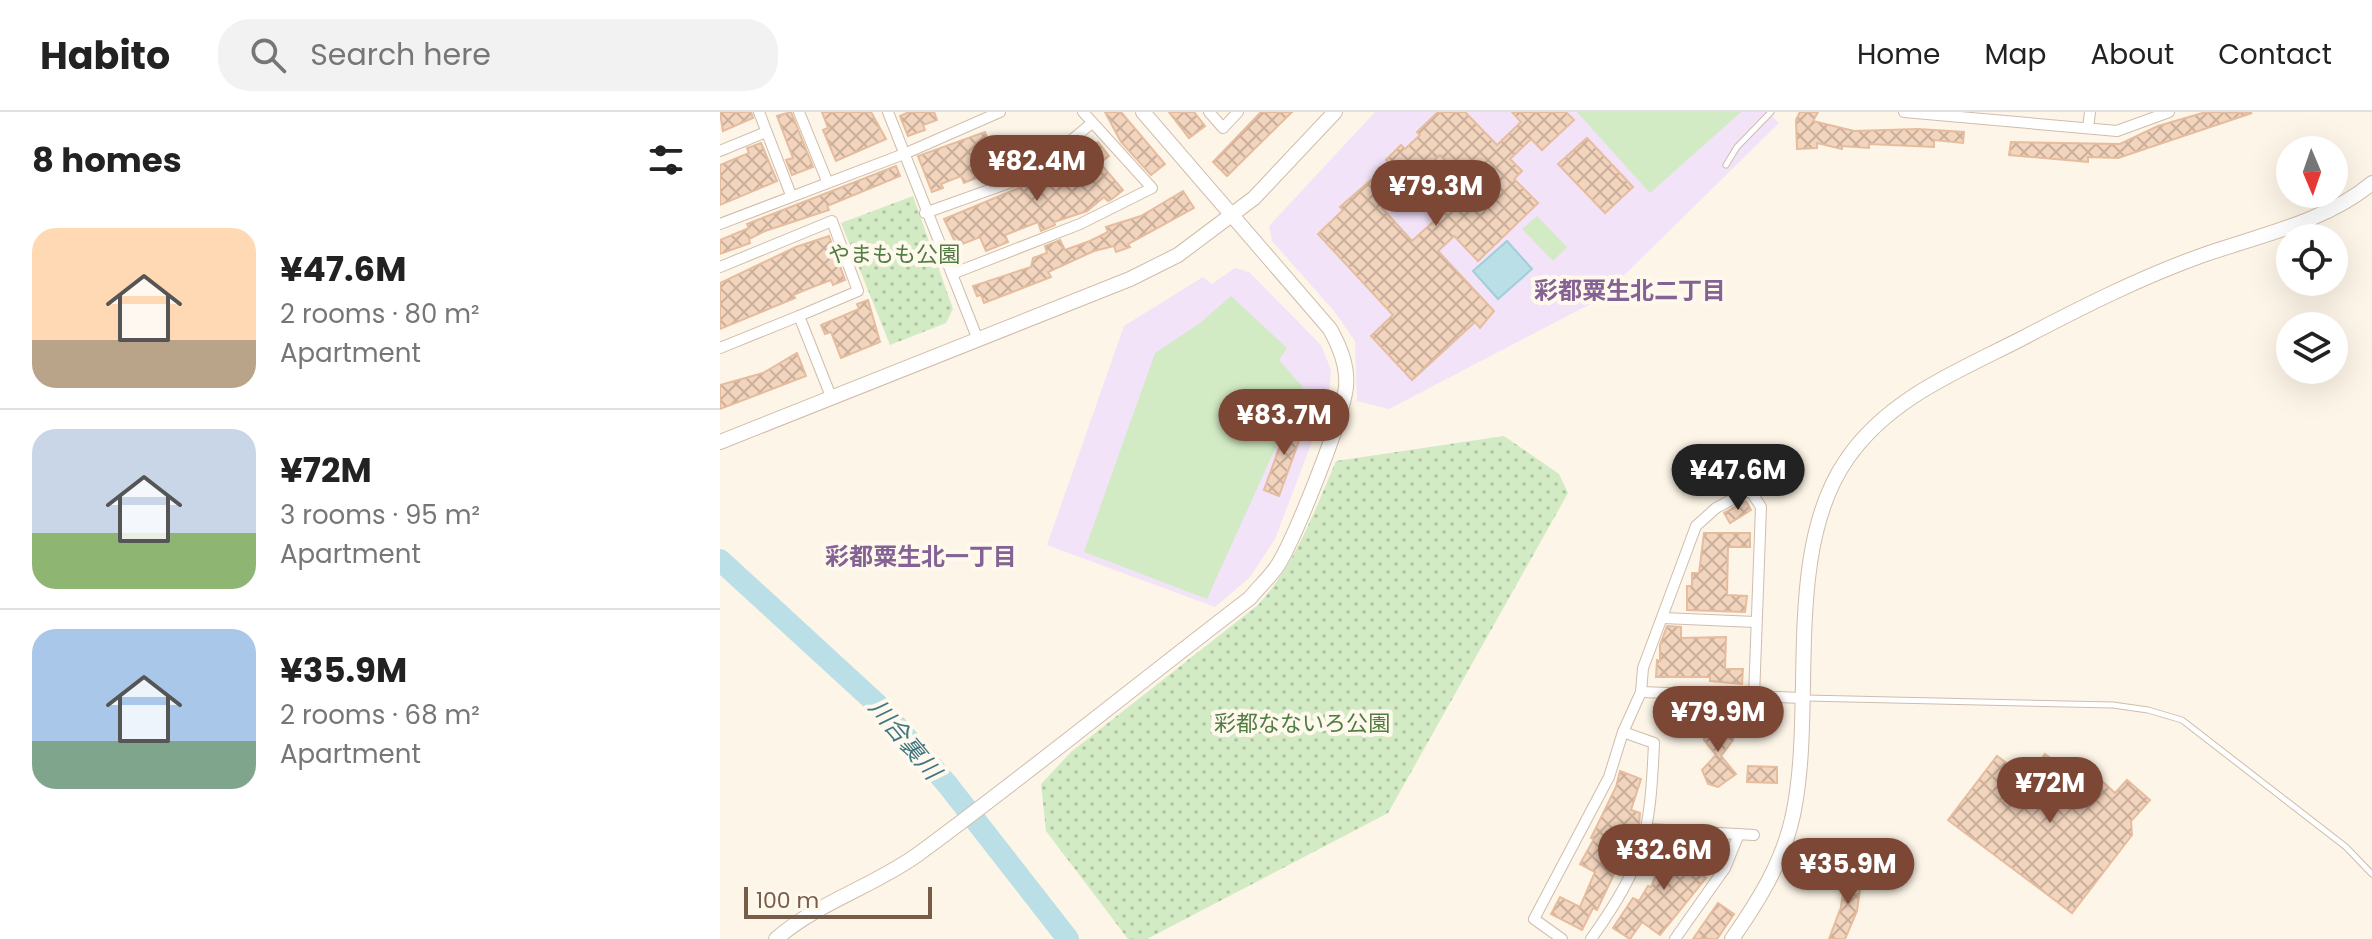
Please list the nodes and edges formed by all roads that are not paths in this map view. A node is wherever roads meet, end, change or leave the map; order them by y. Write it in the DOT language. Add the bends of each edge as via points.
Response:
graph roads {
  1 [pos="759,112"];
  2 [pos="799,112"];
  3 [pos="888,112"];
  4 [pos="1000,112"];
  5 [pos="1083,112"];
  6 [pos="1143,112"];
  7 [pos="1209,112"];
  8 [pos="1238,112"];
  9 [pos="1335,112"];
  10 [pos="1771,112"];
  11 [pos="1904,112"];
  12 [pos="2090,112"];
  13 [pos="2169,112"];
  14 [pos="1978,115"];
  15 [pos="1092,123"];
  16 [pos="2088,128"];
  17 [pos="766,132"];
  18 [pos="720,151"];
  19 [pos="904,154"];
  20 [pos="1726,165"];
  21 [pos="827,181"];
  22 [pos="2372,183"];
  23 [pos="791,195"];
  24 [pos="925,213"];
  25 [pos="1231,216"];
  26 [pos="720,224"];
  27 [pos="720,267"];
  28 [pos="952,274"];
  29 [pos="799,316"];
  30 [pos="978,340"];
  31 [pos="720,348"];
  32 [pos="832,399"];
  33 [pos="720,442"];
  34 [pos="1663,618"];
  35 [pos="1755,622"];
  36 [pos="1641,692"];
  37 [pos="1754,697"];
  38 [pos="1802,698"];
  39 [pos="1623,732"];
  40 [pos="1649,829"];
  41 [pos="1739,834"];
  42 [pos="1754,835"];
  43 [pos="2372,874"];
  44 [pos="776,939"];
  45 [pos="1562,939"];
  46 [pos="1591,939"];
  47 [pos="1675,939"];
  48 [pos="1732,939"];
  1 -- 17 [label="street"];
  2 -- 21 [label="street"];
  3 -- 19 [label="street"];
  4 -- 19 [label="street"];
  5 -- 15 [label="street"];
  6 -- 25 [label="street"];
  7 -- 8 [label="street" via="1223,128"];
  9 -- 25 [label="street"];
  10 -- 20 [label="lane"];
  11 -- 14 [label="street"];
  12 -- 16 [label="street"];
  13 -- 16 [label="street" via="2117,131"];
  14 -- 16 [label="street"];
  15 -- 24 [label="street" via="1028,176"];
  15 -- 28 [label="street" via="1152,188 1080,224"];
  17 -- 18 [label="street"];
  17 -- 23 [label="street"];
  19 -- 21 [label="street"];
  19 -- 24 [label="street"];
  21 -- 23 [label="street"];
  22 -- 38 [label="street" via="2333,209 2123,287 1925,388 1890,412 1845,461 1819,517"];
  23 -- 26 [label="street"];
  24 -- 28 [label="street"];
  25 -- 30 [label="street" via="1178,255 1130,279"];
  25 -- 44 [label="street" via="1330,329 1346,369 1343,404 1291,541 1263,584 915,856"];
  27 -- 29 [label="street" via="832,221 858,291"];
  28 -- 30 [label="street"];
  29 -- 31 [label="street"];
  29 -- 32 [label="street"];
  30 -- 32 [label="street"];
  32 -- 33 [label="street"];
  34 -- 35 [label="street"];
  34 -- 35 [label="street" via="1696,526 1750,490 1761,507"];
  34 -- 36 [label="street" via="1643,668"];
  35 -- 37 [label="street"];
  36 -- 37 [label="street"];
  36 -- 39 [label="street"];
  37 -- 38 [label="street"];
  38 -- 43 [label="lane" via="2113,705 2182,720 2346,847"];
  38 -- 48 [label="street" via="1798,781 1782,853"];
  39 -- 40 [label="street" via="1654,743"];
  39 -- 45 [label="street" via="1609,777 1534,919"];
  40 -- 41 [label="street"];
  40 -- 46 [label="street" via="1632,879"];
  41 -- 42 [label="street"];
  41 -- 47 [label="street" via="1725,868"];
}
